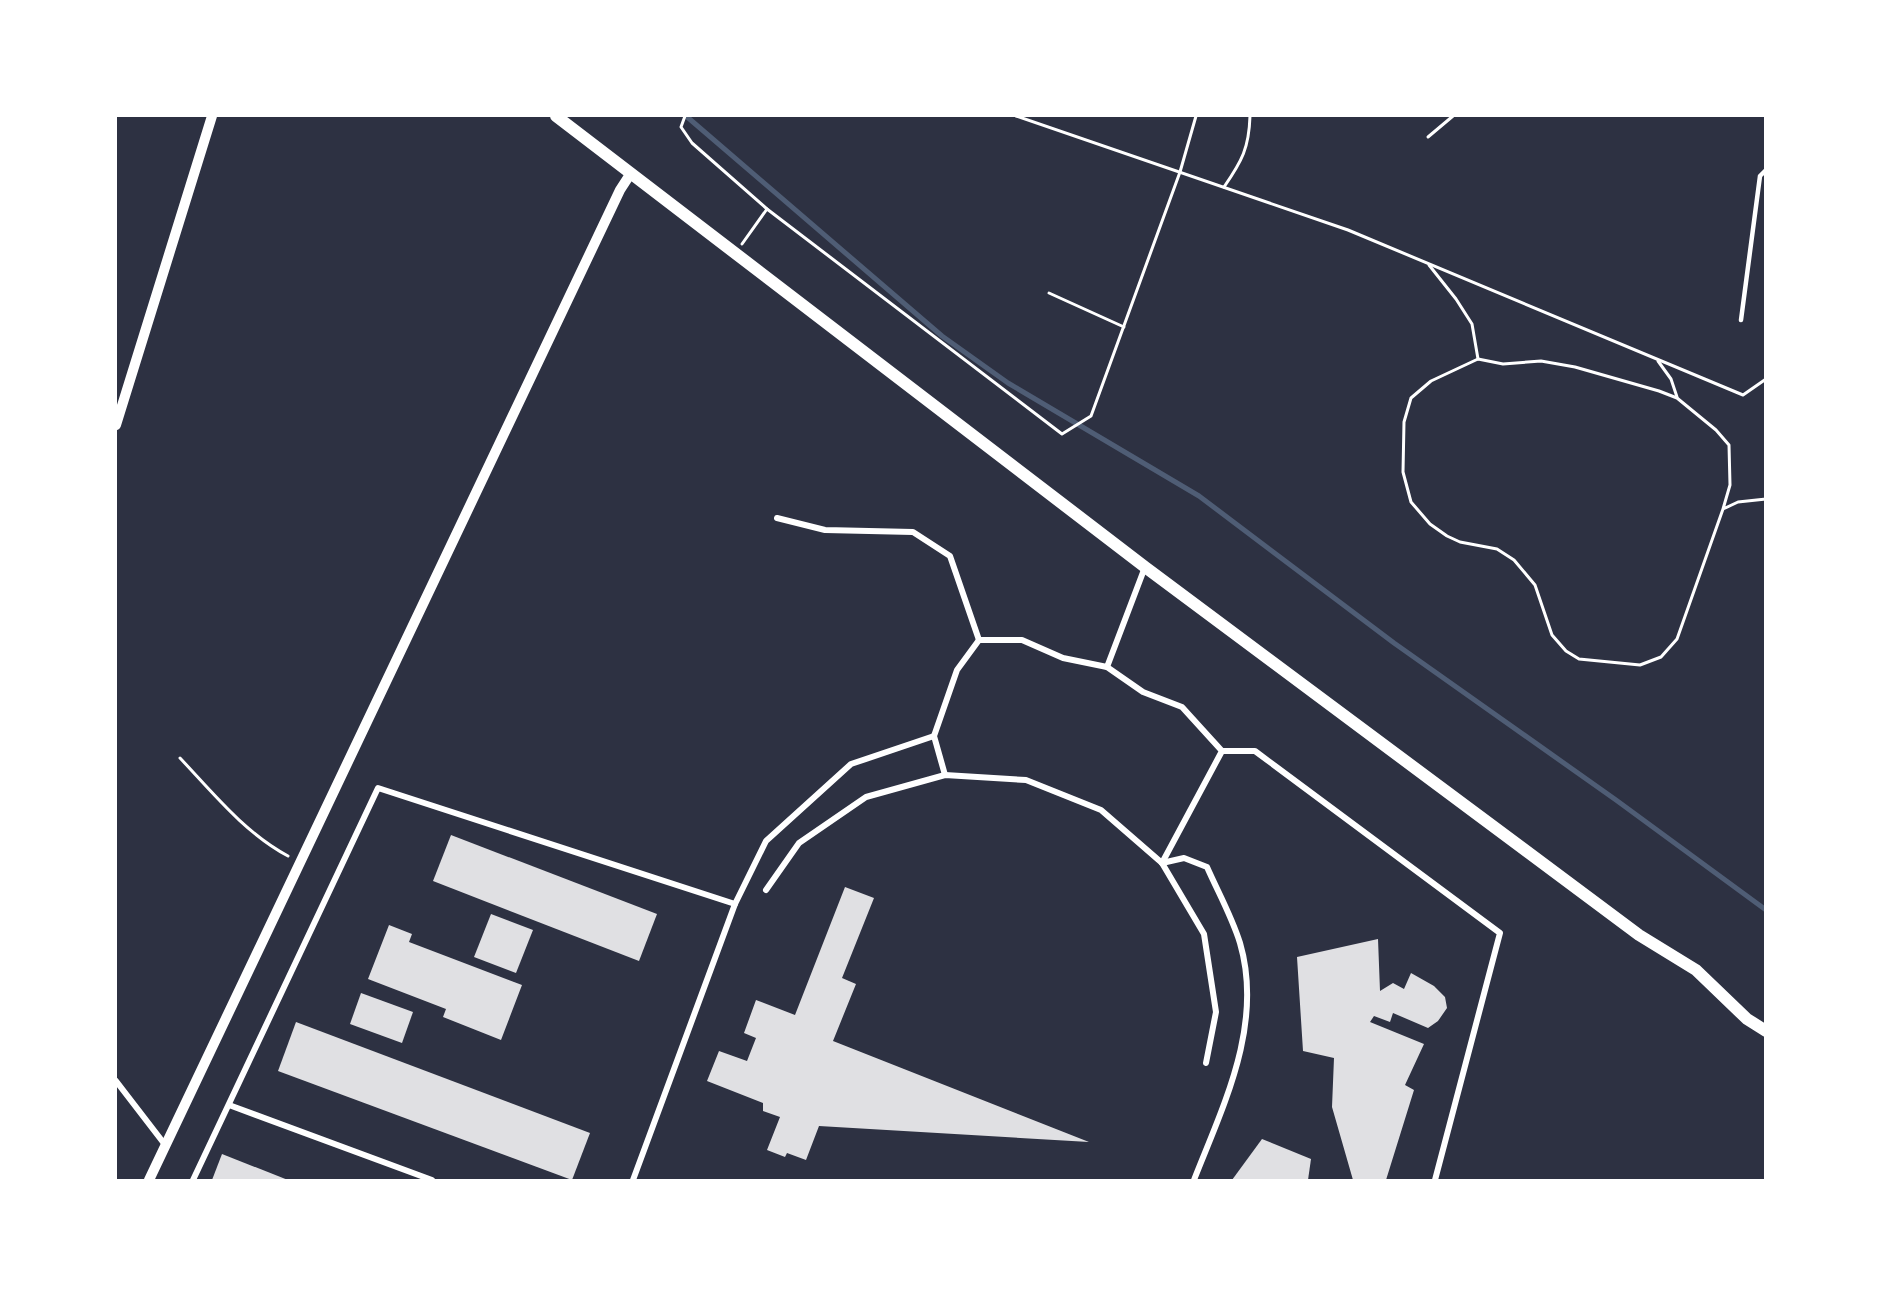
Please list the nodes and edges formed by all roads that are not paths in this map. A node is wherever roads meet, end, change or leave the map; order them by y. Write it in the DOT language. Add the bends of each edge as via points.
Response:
graph roads {
  1 [pos="212,116"];
  2 [pos="556,116"];
  3 [pos="1766,171"];
  4 [pos="631,173"];
  5 [pos="1741,320"];
  6 [pos="116,425"];
  7 [pos="777,518"];
  8 [pos="1145,567"];
  9 [pos="979,640"];
  10 [pos="1107,667"];
  11 [pos="934,736"];
  12 [pos="1222,751"];
  13 [pos="945,775"];
  14 [pos="1162,863"];
  15 [pos="766,890"];
  16 [pos="735,904"];
  17 [pos="1766,1031"];
  18 [pos="1206,1063"];
  19 [pos="116,1081"];
  20 [pos="229,1106"];
  21 [pos="166,1146"];
  22 [pos="149,1180"];
  23 [pos="193,1180"];
  24 [pos="432,1180"];
  25 [pos="633,1180"];
  26 [pos="1194,1180"];
  27 [pos="1435,1180"];
  1 -- 6 [label="street"];
  2 -- 4 [label="main road"];
  3 -- 5 [label="lane" via="1760,176"];
  4 -- 8 [label="main road"];
  4 -- 21 [label="street"];
  7 -- 9 [label="street" via="825,530 913,532 950,556"];
  8 -- 10 [label="street"];
  8 -- 17 [label="main road" via="1639,935 1696,970 1747,1019"];
  9 -- 10 [label="street" via="1022,640 1063,658"];
  9 -- 11 [label="street" via="957,670"];
  10 -- 12 [label="street" via="1143,692 1182,707"];
  11 -- 13 [label="street"];
  11 -- 16 [label="street" via="851,764 766,841"];
  12 -- 14 [label="street"];
  12 -- 27 [label="street" via="1255,751 1500,933"];
  13 -- 14 [label="street" via="1026,780 1101,810"];
  13 -- 15 [label="street" via="866,797 799,843"];
  14 -- 18 [label="street" via="1204,934 1216,1012"];
  14 -- 26 [label="street" via="1184,858 1207,867 1240,943 1246,990 1242,1046 1231,1087"];
  16 -- 20 [label="street" via="378,788"];
  16 -- 25 [label="street"];
  19 -- 21 [label="street"];
  20 -- 23 [label="street"];
  20 -- 24 [label="street"];
  21 -- 22 [label="street"];
}
